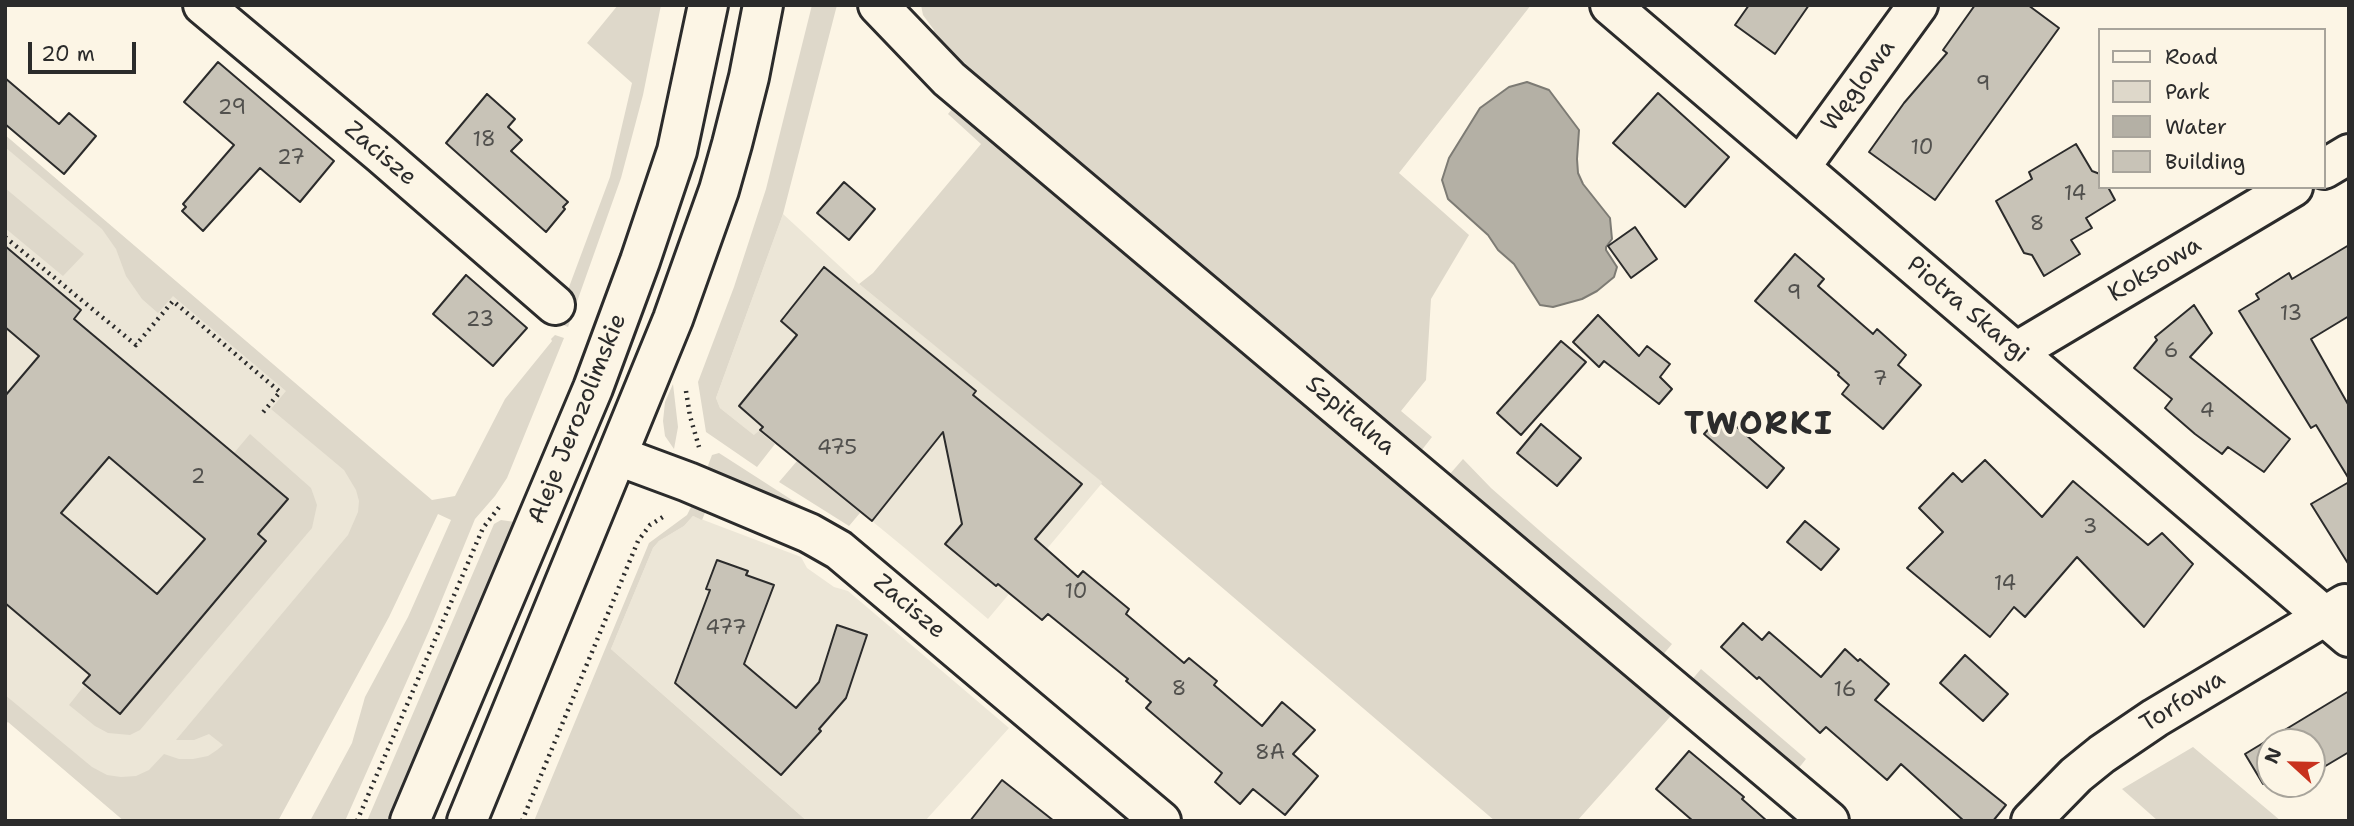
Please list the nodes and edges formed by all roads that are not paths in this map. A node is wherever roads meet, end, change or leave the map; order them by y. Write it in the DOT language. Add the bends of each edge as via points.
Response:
graph roads {
  1 [pos="203,5"];
  2 [pos="708,5"];
  3 [pos="763,5"];
  4 [pos="878,5"];
  5 [pos="1610,5"];
  6 [pos="1918,5"];
  7 [pos="2349,154"];
  8 [pos="1801,166"];
  9 [pos="2326,168"];
  10 [pos="2290,189"];
  11 [pos="555,305"];
  12 [pos="2017,352"];
  13 [pos="618,456"];
  14 [pos="2340,618"];
  15 [pos="410,821"];
  16 [pos="467,821"];
  17 [pos="1161,821"];
  18 [pos="1829,821"];
  19 [pos="2031,821"];
  1 -- 11 [label="street, Zacisze"];
  2 -- 15 [label="street, Aleje Jerozolimskie" via="677,151 640,261 593,388"];
  3 -- 13 [label="street, Aleje Jerozolimskie" via="719,190"];
  4 -- 18 [label="street, Szpitalna" via="949,79"];
  5 -- 8 [label="street, Piotra Skargi"];
  6 -- 8 [label="street, Węglowa"];
  7 -- 9 [label="street"];
  8 -- 12 [label="street, Piotra Skargi"];
  10 -- 12 [label="street, Koksowa"];
  12 -- 14 [label="street, Piotra Skargi"];
  13 -- 16 [label="street, Aleje Jerozolimskie"];
  13 -- 17 [label="street, Zacisze" via="809,533 839,550"];
  14 -- 19 [label="street, Torfowa" via="2155,718 2076,775"];
}
